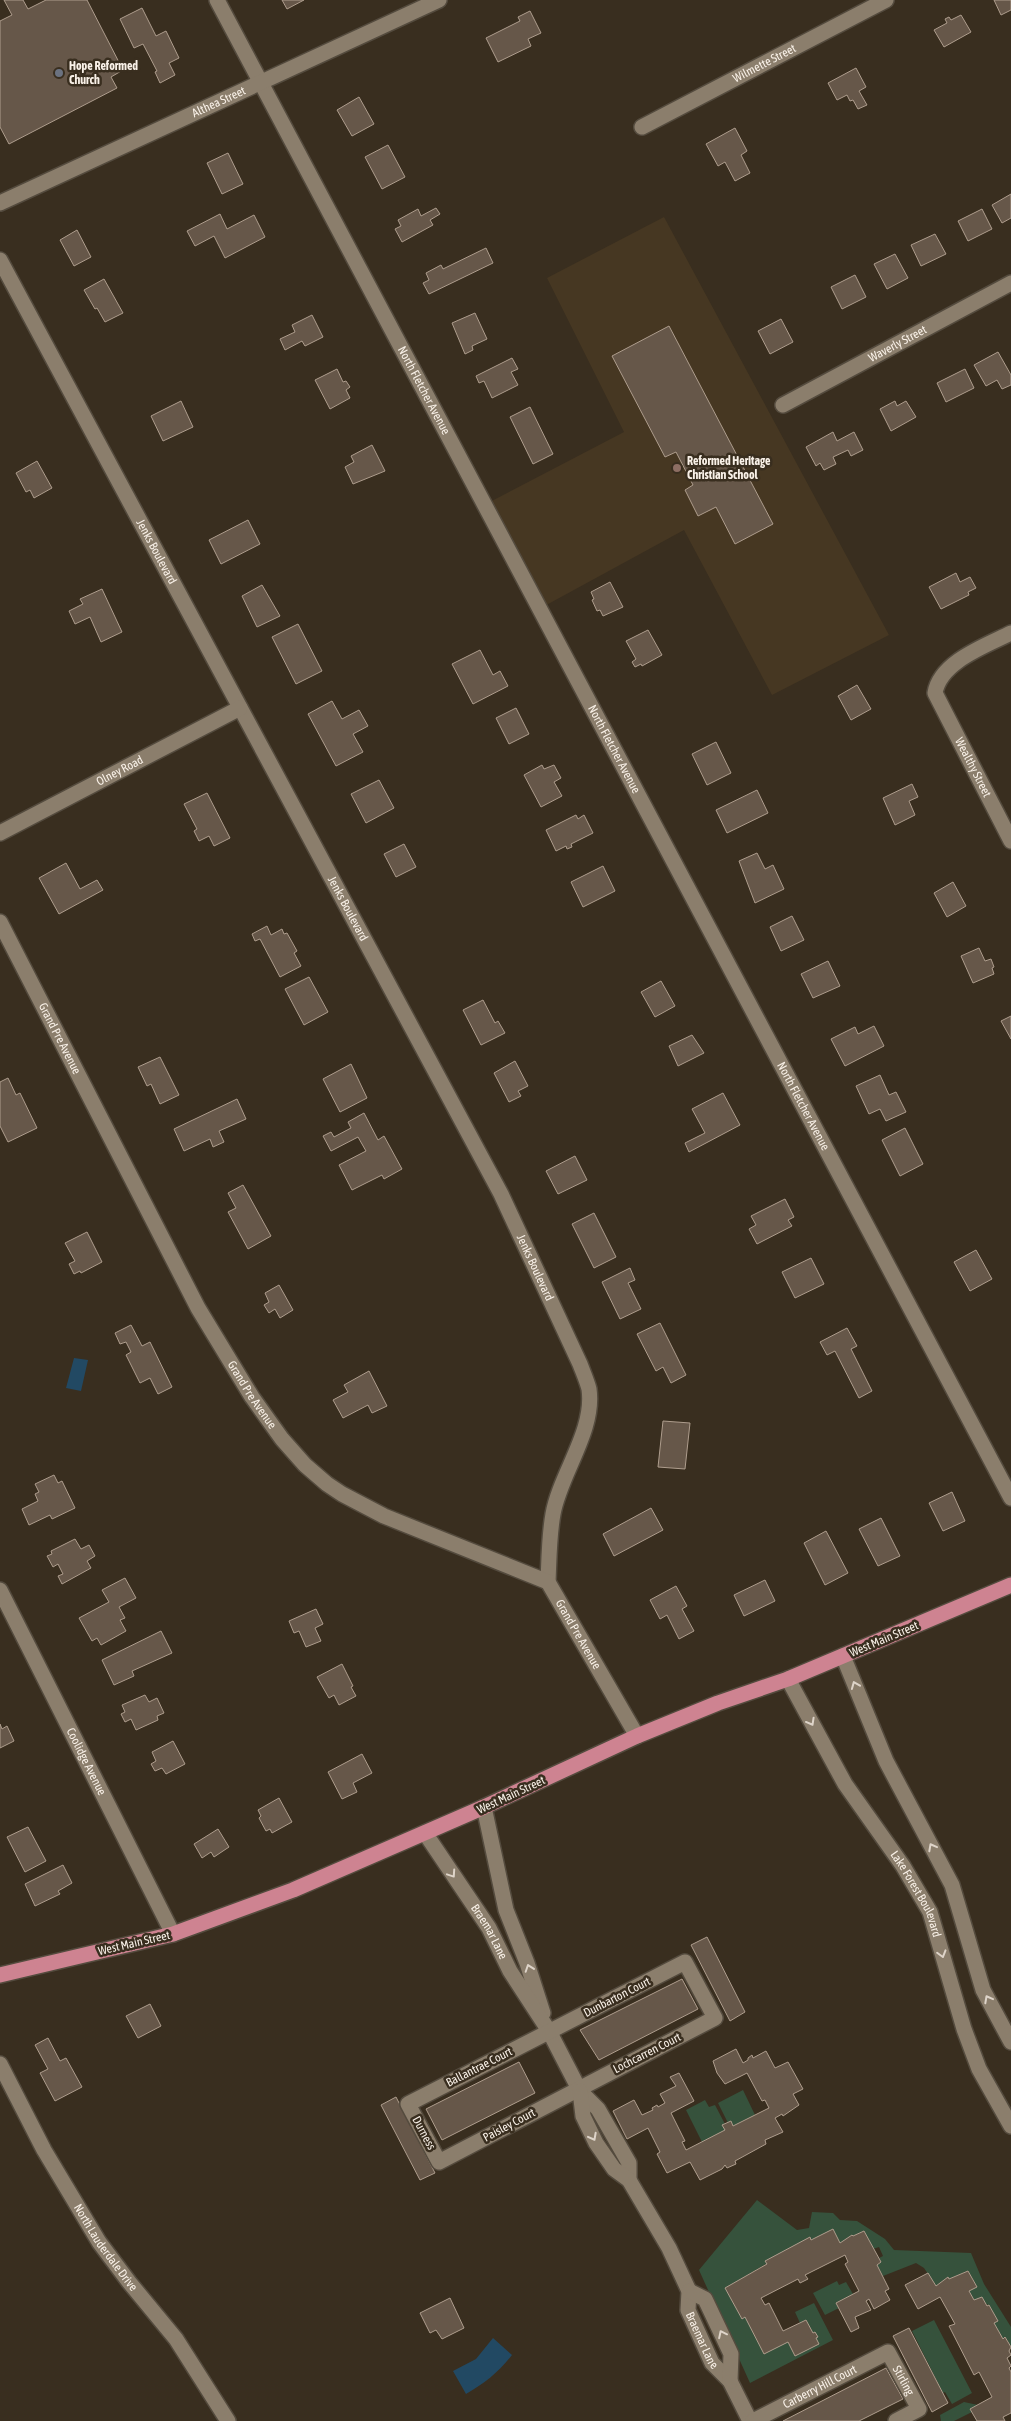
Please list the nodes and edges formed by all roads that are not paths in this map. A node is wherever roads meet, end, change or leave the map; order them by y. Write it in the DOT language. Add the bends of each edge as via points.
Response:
graph roads {
  1 [pos="217,0"];
  2 [pos="439,0"];
  3 [pos="886,0"];
  4 [pos="260,83"];
  5 [pos="642,127"];
  6 [pos="0,203"];
  7 [pos="0,260"];
  8 [pos="1011,283"];
  9 [pos="783,405"];
  10 [pos="1011,633"];
  11 [pos="240,708"];
  12 [pos="0,833"];
  13 [pos="1011,841"];
  14 [pos="0,922"];
  15 [pos="1011,1498"];
  16 [pos="548,1582"];
  17 [pos="1011,1585"];
  18 [pos="0,1590"];
  19 [pos="844,1656"];
  20 [pos="788,1679"];
  21 [pos="637,1736"];
  22 [pos="484,1807"];
  23 [pos="425,1833"];
  24 [pos="173,1934"];
  25 [pos="685,1962"];
  26 [pos="0,1975"];
  27 [pos="549,2031"];
  28 [pos="1011,2042"];
  29 [pos="0,2064"];
  30 [pos="579,2089"];
  31 [pos="408,2104"];
  32 [pos="1011,2126"];
  33 [pos="439,2162"];
  34 [pos="689,2291"];
  35 [pos="888,2352"];
  36 [pos="730,2381"];
  37 [pos="228,2421"];
  38 [pos="752,2421"];
  39 [pos="896,2421"];
  1 -- 4 [label="street, North Fletcher Avenue"];
  2 -- 4 [label="street, Althea Street"];
  3 -- 5 [label="street, Wilmette Street"];
  4 -- 6 [label="street, Althea Street"];
  4 -- 15 [label="street, North Fletcher Avenue"];
  7 -- 11 [label="street, Jenks Boulevard"];
  8 -- 9 [label="street, Waverly Street"];
  10 -- 13 [label="street, Wealthy Street" via="956,664 937,683 935,693"];
  11 -- 12 [label="street, Olney Road"];
  11 -- 16 [label="street, Jenks Boulevard" via="502,1194 589,1389 584,1430 561,1484 553,1513"];
  14 -- 16 [label="street, Grand Pre Avenue" via="198,1308 242,1382 282,1439 306,1465 342,1494 384,1516"];
  16 -- 21 [label="street, Grand Pre Avenue"];
  17 -- 19 [label="main road, West Main Street"];
  18 -- 24 [label="street, Coolidge Avenue"];
  19 -- 20 [label="main road, West Main Street"];
  28 -- 19 [label="street, one-way" via="983,1990 952,1885 886,1761"];
  20 -- 21 [label="main road, West Main Street"];
  20 -- 32 [label="street, Lake Forest Boulevard, one-way" via="845,1784 903,1866 930,1912 964,2030 979,2069"];
  21 -- 22 [label="main road, West Main Street"];
  22 -- 23 [label="main road, West Main Street"];
  27 -- 22 [label="street, Braemar Lane, one-way" via="506,1910"];
  23 -- 24 [label="main road, West Main Street" via="293,1890"];
  23 -- 27 [label="street, Braemar Lane, one-way" via="488,1928 510,1972"];
  24 -- 26 [label="main road, West Main Street"];
  25 -- 27 [label="street, Dunbarton Court"];
  25 -- 30 [label="street, Lochcarren Court" via="715,2018"];
  27 -- 30 [label="street, Braemar Lane"];
  27 -- 31 [label="street, Ballantrae Court"];
  29 -- 37 [label="street, North Lauderdale Drive" via="44,2150 99,2242 176,2339"];
  30 -- 33 [label="street, Paisley Court"];
  30 -- 34 [label="street, Braemar Lane" via="583,2116 596,2143 614,2169 629,2180"];
  31 -- 33 [label="street, Durness"];
  34 -- 36 [label="street, Braemar Lane" via="688,2310 712,2362"];
  36 -- 34 [label="street, Braemar Lane, one-way" via="731,2354 705,2299"];
  35 -- 38 [label="street, Carberry Hill Court"];
  35 -- 39 [label="street, Stirling" via="919,2409"];
  36 -- 38 [label="street, Braemar Lane"];
}
